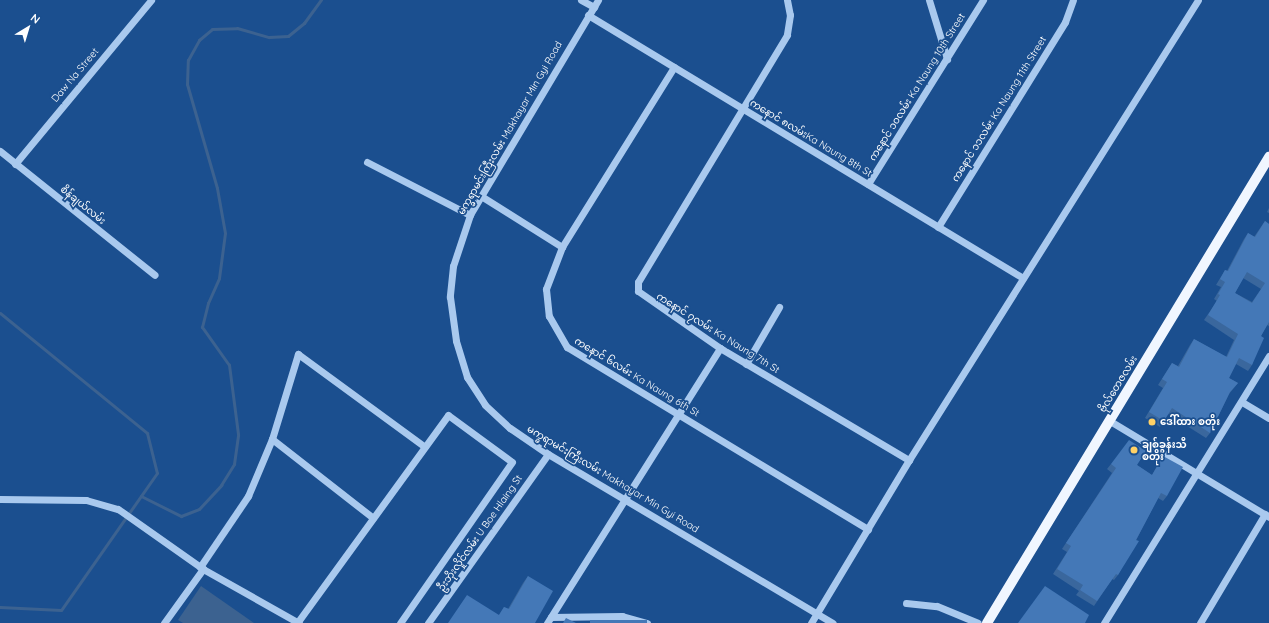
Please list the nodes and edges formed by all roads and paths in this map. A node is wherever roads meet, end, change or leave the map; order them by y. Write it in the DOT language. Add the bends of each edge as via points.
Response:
graph roads {
  1 [pos="151,0"];
  2 [pos="581,0"];
  3 [pos="598,0"];
  4 [pos="788,0"];
  5 [pos="929,0"];
  6 [pos="983,0"];
  7 [pos="1073,0"];
  8 [pos="1198,0"];
  9 [pos="594,7"];
  10 [pos="588,15"];
  11 [pos="947,59"];
  12 [pos="674,67"];
  13 [pos="741,107"];
  14 [pos="0,151"];
  15 [pos="1269,157"];
  16 [pos="368,162"];
  17 [pos="15,164"];
  18 [pos="868,184"];
  19 [pos="481,196"];
  20 [pos="470,215"];
  21 [pos="938,227"];
  22 [pos="562,247"];
  23 [pos="155,275"];
  24 [pos="1023,278"];
  25 [pos="779,307"];
  26 [pos="720,348"];
  27 [pos="1269,356"];
  28 [pos="746,364"];
  29 [pos="1242,402"];
  30 [pos="679,414"];
  31 [pos="1269,418"];
  32 [pos="1110,421"];
  33 [pos="272,439"];
  34 [pos="425,447"];
  35 [pos="548,454"];
  36 [pos="909,460"];
  37 [pos="1198,473"];
  38 [pos="0,499"];
  39 [pos="626,500"];
  40 [pos="1267,515"];
  41 [pos="373,518"];
  42 [pos="868,529"];
  43 [pos="202,568"];
  44 [pos="906,603"];
  45 [pos="817,614"];
  46 [pos="549,620"];
  47 [pos="164,623"];
  48 [pos="298,623"];
  49 [pos="400,623"];
  50 [pos="428,623"];
  51 [pos="647,623"];
  52 [pos="811,623"];
  53 [pos="833,623"];
  54 [pos="978,623"];
  55 [pos="987,623"];
  56 [pos="1104,623"];
  57 [pos="1200,623"];
  1 -- 17 [label="street, Daw Na Street"];
  2 -- 9 [label="street"];
  3 -- 9 [label="street, မက္ခရာမင်းကြီးလမ်း Makhayar Min Gyi Road"];
  4 -- 13 [label="street, ကနောင် ၇လမ်း Ka Naung 7th St" via="790,15 787,35"];
  5 -- 11 [label="street"];
  6 -- 11 [label="street, ကနောင် ၁၀လမ်း Ka Naung 10th Street"];
  7 -- 21 [label="street, ကနောင် ၁၁လမ်း Ka Naung 11th Street" via="1065,22"];
  8 -- 24 [label="street"];
  9 -- 10 [label="street, မက္ခရာမင်းကြီးလမ်း Makhayar Min Gyi Road"];
  10 -- 12 [label="street, ကနောင် ၈လမ်းKa Naung 8th St"];
  10 -- 19 [label="street, မက္ခရာမင်းကြီးလမ်း Makhayar Min Gyi Road"];
  11 -- 18 [label="street, ကနောင် ၁၀လမ်း Ka Naung 10th Street"];
  12 -- 13 [label="street, ကနောင် ၈လမ်းKa Naung 8th St"];
  12 -- 22 [label="street, ကနောင် ၆လမ်း Ka Naung 6th St"];
  13 -- 18 [label="street, ကနောင် ၈လမ်းKa Naung 8th St"];
  13 -- 26 [label="street, ကနောင် ၇လမ်း Ka Naung 7th St" via="638,282 638,291 644,298"];
  14 -- 17 [label="street, စိန်ချယ်လမ်း"];
  15 -- 32 [label="main road, ဗိုလ်တေဇလမ်း"];
  16 -- 20 [label="street"];
  17 -- 23 [label="street, စိန်ချယ်လမ်း"];
  18 -- 21 [label="street, ကနောင် ၈လမ်းKa Naung 8th St"];
  19 -- 20 [label="street, မက္ခရာမင်းကြီးလမ်း Makhayar Min Gyi Road"];
  19 -- 22 [label="street"];
  20 -- 35 [label="street, မက္ခရာမင်းကြီးလမ်း Makhayar Min Gyi Road" via="453,266 450,297 456,342 467,377 485,405 510,428"];
  21 -- 24 [label="street, ကနောင် ၈လမ်းKa Naung 8th St"];
  22 -- 30 [label="street, ကနောင် ၆လမ်း Ka Naung 6th St" via="546,289 549,316 555,331 567,347"];
  24 -- 36 [label="street"];
  25 -- 28 [label="street"];
  26 -- 28 [label="street, ကနောင် ၇လမ်း Ka Naung 7th St"];
  26 -- 30 [label="street"];
  27 -- 29 [label="street"];
  28 -- 36 [label="street, ကနောင် ၇လမ်း Ka Naung 7th St"];
  29 -- 31 [label="street"];
  29 -- 37 [label="street"];
  30 -- 39 [label="street"];
  30 -- 42 [label="street, ကနောင် ၆လမ်း Ka Naung 6th St"];
  32 -- 37 [label="street"];
  32 -- 55 [label="main road, ဗိုလ်တေဇလမ်း"];
  33 -- 34 [label="street" via="298,354"];
  33 -- 41 [label="street"];
  33 -- 43 [label="street" via="248,496"];
  34 -- 41 [label="street"];
  34 -- 49 [label="street" via="448,415 512,462"];
  35 -- 39 [label="street, မက္ခရာမင်းကြီးလမ်း Makhayar Min Gyi Road"];
  35 -- 50 [label="street, ဦးဘိုးလှိုင်လမ်း U Boe Hlaing St"];
  36 -- 42 [label="street"];
  37 -- 40 [label="street"];
  37 -- 56 [label="street"];
  38 -- 43 [label="street" via="86,500 118,509"];
  39 -- 45 [label="street, မက္ခရာမင်းကြီးလမ်း Makhayar Min Gyi Road"];
  39 -- 46 [label="street"];
  40 -- 57 [label="street"];
  41 -- 48 [label="street"];
  42 -- 45 [label="street"];
  43 -- 47 [label="street"];
  43 -- 48 [label="street"];
  44 -- 54 [label="street" via="938,606"];
  45 -- 52 [label="street"];
  45 -- 53 [label="street, မက္ခရာမင်းကြီးလမ်း Makhayar Min Gyi Road"];
  46 -- 51 [label="street" via="622,616"];
}
